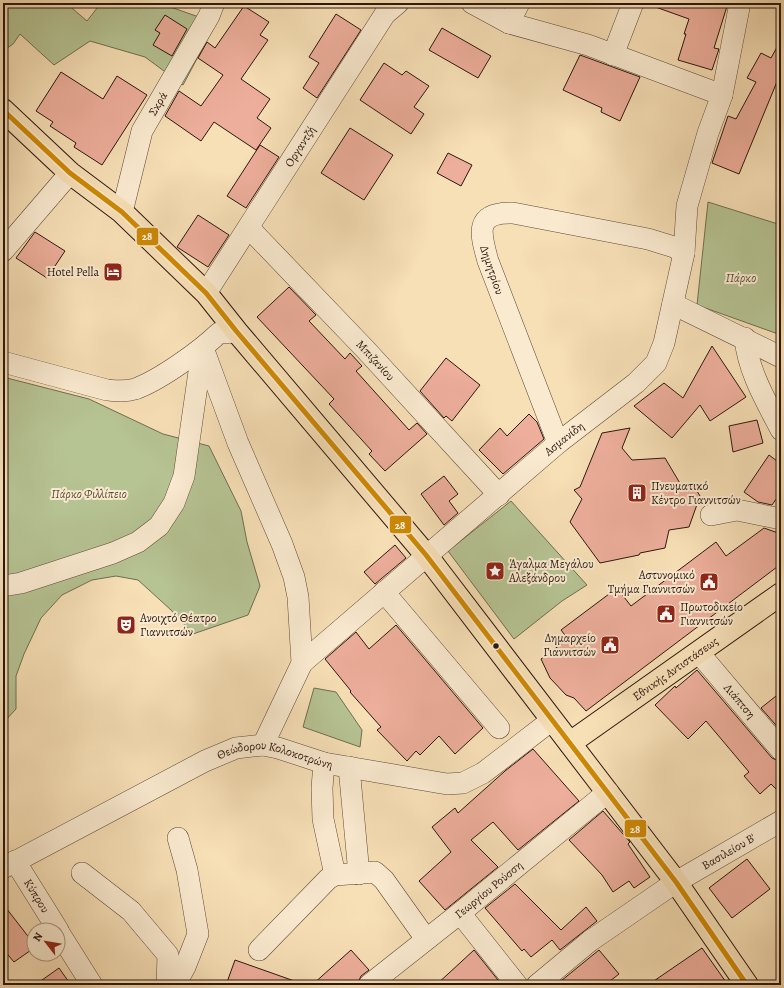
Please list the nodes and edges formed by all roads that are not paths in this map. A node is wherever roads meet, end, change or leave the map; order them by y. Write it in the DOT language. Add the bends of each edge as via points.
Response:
graph roads {
  1 [pos="214,3"];
  2 [pos="472,3"];
  3 [pos="519,3"];
  4 [pos="633,3"];
  5 [pos="740,3"];
  6 [pos="386,7"];
  7 [pos="508,23"];
  8 [pos="613,55"];
  9 [pos="722,95"];
  10 [pos="3,110"];
  11 [pos="70,173"];
  12 [pos="122,212"];
  13 [pos="249,228"];
  14 [pos="3,251"];
  15 [pos="684,253"];
  16 [pos="206,293"];
  17 [pos="673,304"];
  18 [pos="237,332"];
  19 [pos="745,338"];
  20 [pos="203,348"];
  21 [pos="781,357"];
  22 [pos="3,362"];
  23 [pos="781,430"];
  24 [pos="558,443"];
  25 [pos="499,495"];
  26 [pos="711,515"];
  27 [pos="781,519"];
  28 [pos="426,555"];
  29 [pos="3,586"];
  30 [pos="384,592"];
  31 [pos="781,594"];
  32 [pos="699,653"];
  33 [pos="302,663"];
  34 [pos="552,720"];
  35 [pos="499,728"];
  36 [pos="570,743"];
  37 [pos="262,745"];
  38 [pos="781,750"];
  39 [pos="324,763"];
  40 [pos="349,767"];
  41 [pos="608,792"];
  42 [pos="781,821"];
  43 [pos="178,838"];
  44 [pos="9,865"];
  45 [pos="82,873"];
  46 [pos="335,874"];
  47 [pos="359,874"];
  48 [pos="676,882"];
  49 [pos="460,913"];
  50 [pos="52,922"];
  51 [pos="426,939"];
  52 [pos="66,943"];
  53 [pos="259,950"];
  54 [pos="92,985"];
  55 [pos="167,985"];
  56 [pos="174,985"];
  57 [pos="368,985"];
  58 [pos="517,985"];
  59 [pos="537,985"];
  60 [pos="747,985"];
  1 -- 12 [label="street, Σκρά" via="209,16 142,131"];
  2 -- 7 [label="street"];
  3 -- 7 [label="street"];
  4 -- 8 [label="street"];
  5 -- 9 [label="street, Ασμανίδη"];
  6 -- 13 [label="street, Οργαντζή"];
  7 -- 8 [label="street" via="588,45"];
  8 -- 9 [label="street"];
  9 -- 15 [label="street, Ασμανίδη" via="687,206"];
  10 -- 11 [label="main road"];
  11 -- 12 [label="main road"];
  11 -- 14 [label="street"];
  12 -- 16 [label="main road"];
  13 -- 16 [label="street, Οργαντζή"];
  13 -- 25 [label="street, Μπιζανίου"];
  15 -- 17 [label="street, Ασμανίδη"];
  15 -- 24 [label="street, Δημητρίου" via="648,239 512,213 493,214 485,222 482,241 488,261"];
  16 -- 18 [label="main road"];
  17 -- 19 [label="street"];
  17 -- 24 [label="street, Ασμανίδη" via="664,343 649,372"];
  18 -- 20 [label="street" via="219,333"];
  18 -- 28 [label="main road"];
  19 -- 21 [label="street"];
  19 -- 23 [label="street" via="747,356 753,372"];
  20 -- 22 [label="street" via="156,378 135,389 122,392"];
  20 -- 29 [label="street" via="184,476 174,503 159,526 138,542 112,553 21,583"];
  20 -- 33 [label="street" via="238,443 294,577 298,597"];
  24 -- 25 [label="street, Ασμανίδη"];
  25 -- 28 [label="street, Ασμανίδη"];
  26 -- 27 [label="street" via="737,510"];
  28 -- 30 [label="street, Ασμανίδη"];
  28 -- 34 [label="main road"];
  30 -- 33 [label="street, Ασμανίδη"];
  30 -- 35 [label="street"];
  31 -- 32 [label="main road, Εθνικής Αντιστάσεως"];
  32 -- 36 [label="main road, Εθνικής Αντιστάσεως"];
  32 -- 38 [label="street, Λιάπτση"];
  33 -- 37 [label="street"];
  34 -- 36 [label="main road"];
  34 -- 40 [label="street, Θεώδορου Κολοκοτρώνη" via="483,774 463,783 447,784"];
  36 -- 41 [label="main road"];
  37 -- 39 [label="street, Θεώδορου Κολοκοτρώνη"];
  37 -- 44 [label="street, Θεώδορου Κολοκοτρώνη" via="236,748 205,761"];
  39 -- 40 [label="street, Θεώδορου Κολοκοτρώνη"];
  39 -- 46 [label="street" via="323,819"];
  40 -- 47 [label="street"];
  41 -- 48 [label="main road"];
  41 -- 49 [label="street, Γεωργίου Ρούσση"];
  42 -- 48 [label="street, Βασιλείου Β'"];
  43 -- 56 [label="street" via="187,870 198,934"];
  44 -- 50 [label="street, Κύπρου"];
  45 -- 55 [label="street" via="131,911 168,954"];
  46 -- 47 [label="street"];
  46 -- 53 [label="street"];
  47 -- 51 [label="street" via="375,872 380,876"];
  48 -- 59 [label="street, Βασιλείου Β'" via="590,941"];
  48 -- 60 [label="main road"];
  49 -- 51 [label="street, Γεωργίου Ρούσση"];
  49 -- 58 [label="street"];
  51 -- 57 [label="street, Γεωργίου Ρούσση"];
  52 -- 54 [label="street, Κύπρου"];
}
